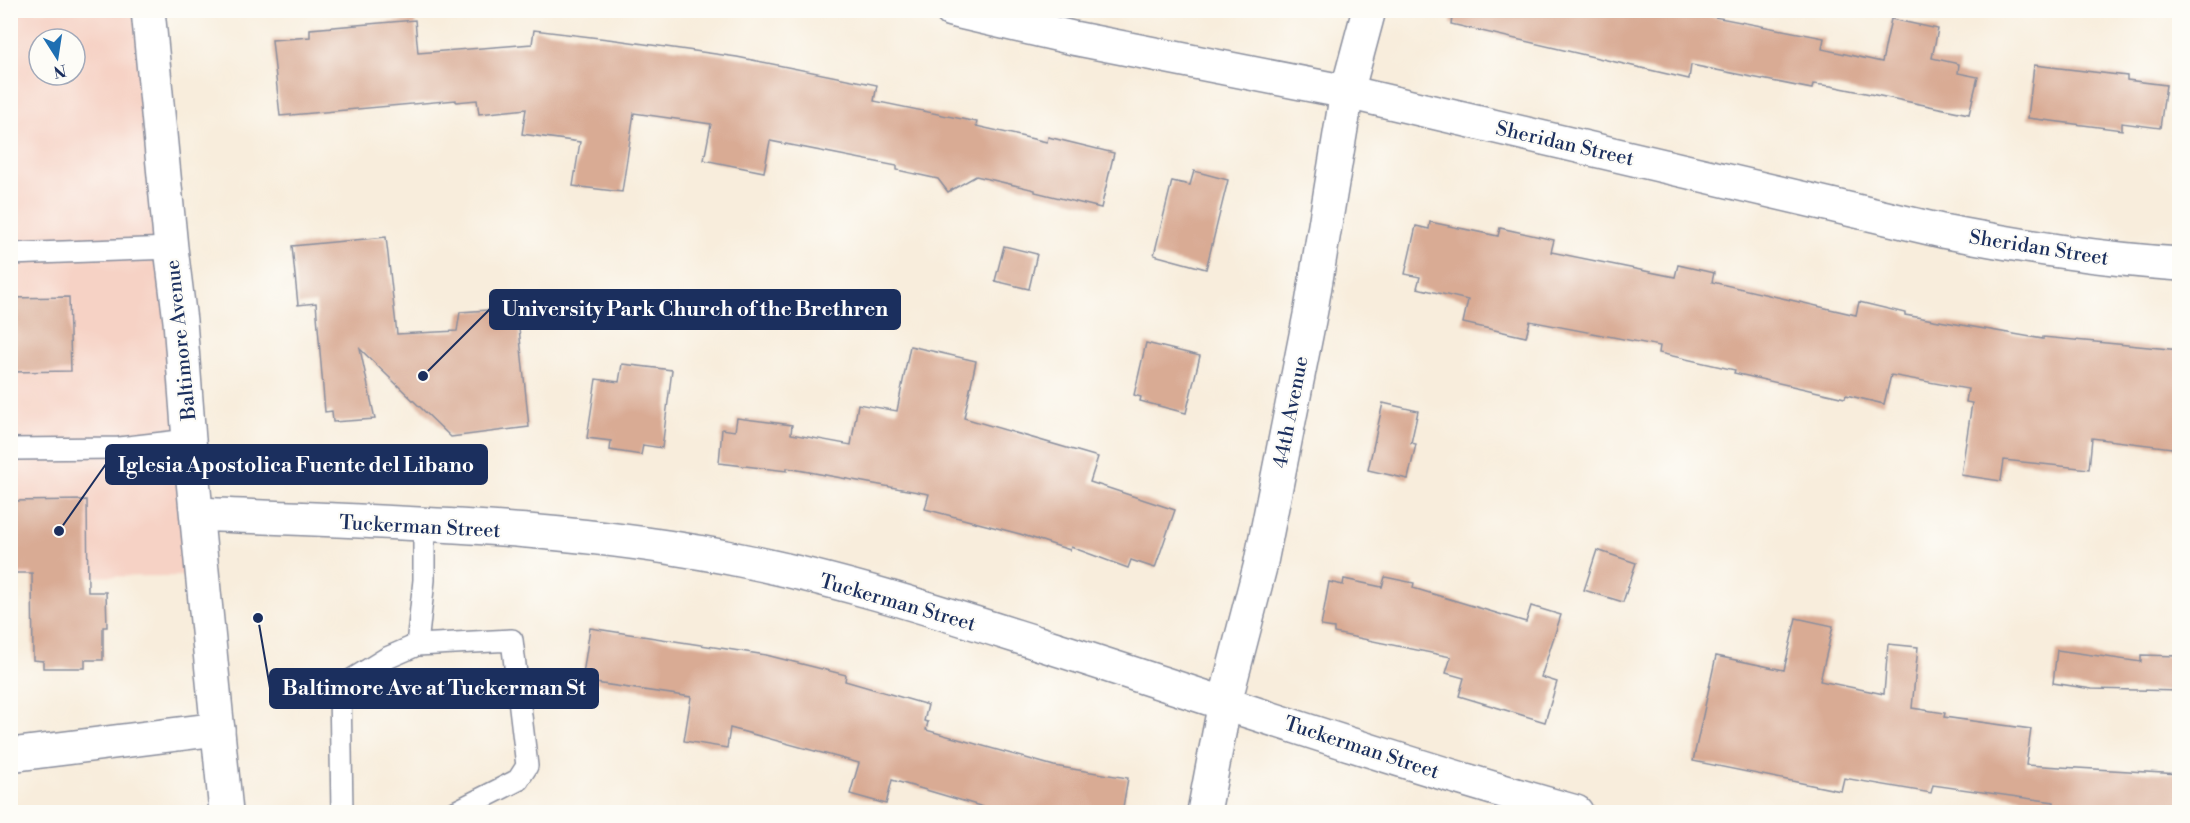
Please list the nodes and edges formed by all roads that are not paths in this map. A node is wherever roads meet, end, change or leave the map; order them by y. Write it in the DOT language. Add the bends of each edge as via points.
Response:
graph roads {
  1 [pos="148,10"];
  2 [pos="951,10"];
  3 [pos="1369,10"];
  4 [pos="1347,92"];
  5 [pos="171,248"];
  6 [pos="10,254"];
  7 [pos="2180,264"];
  8 [pos="189,440"];
  9 [pos="10,449"];
  10 [pos="196,514"];
  11 [pos="424,525"];
  12 [pos="417,645"];
  13 [pos="1225,702"];
  14 [pos="218,729"];
  15 [pos="10,755"];
  16 [pos="226,813"];
  17 [pos="342,813"];
  18 [pos="454,813"];
  19 [pos="1204,813"];
  20 [pos="1576,813"];
  1 -- 5 [label="street, Baltimore Avenue"];
  2 -- 4 [label="street, Sheridan Street"];
  3 -- 4 [label="street, 44th Avenue"];
  4 -- 7 [label="street, Sheridan Street" via="1942,231 2034,249 2121,261"];
  4 -- 13 [label="street, 44th Avenue" via="1311,310 1260,567"];
  5 -- 6 [label="lane"];
  5 -- 8 [label="street, Baltimore Avenue"];
  8 -- 9 [label="lane" via="119,448"];
  8 -- 10 [label="street, Baltimore Avenue"];
  10 -- 11 [label="street, Tuckerman Street"];
  10 -- 14 [label="street, Baltimore Avenue"];
  11 -- 12 [label="lane" via="424,580"];
  11 -- 13 [label="street, Tuckerman Street" via="554,534 751,562 898,599"];
  12 -- 17 [label="lane" via="340,687"];
  12 -- 18 [label="lane" via="512,640 528,766 518,780"];
  13 -- 19 [label="street, 44th Avenue"];
  13 -- 20 [label="street, Tuckerman Street" via="1469,783"];
  14 -- 15 [label="street"];
  14 -- 16 [label="street, Baltimore Avenue"];
}
